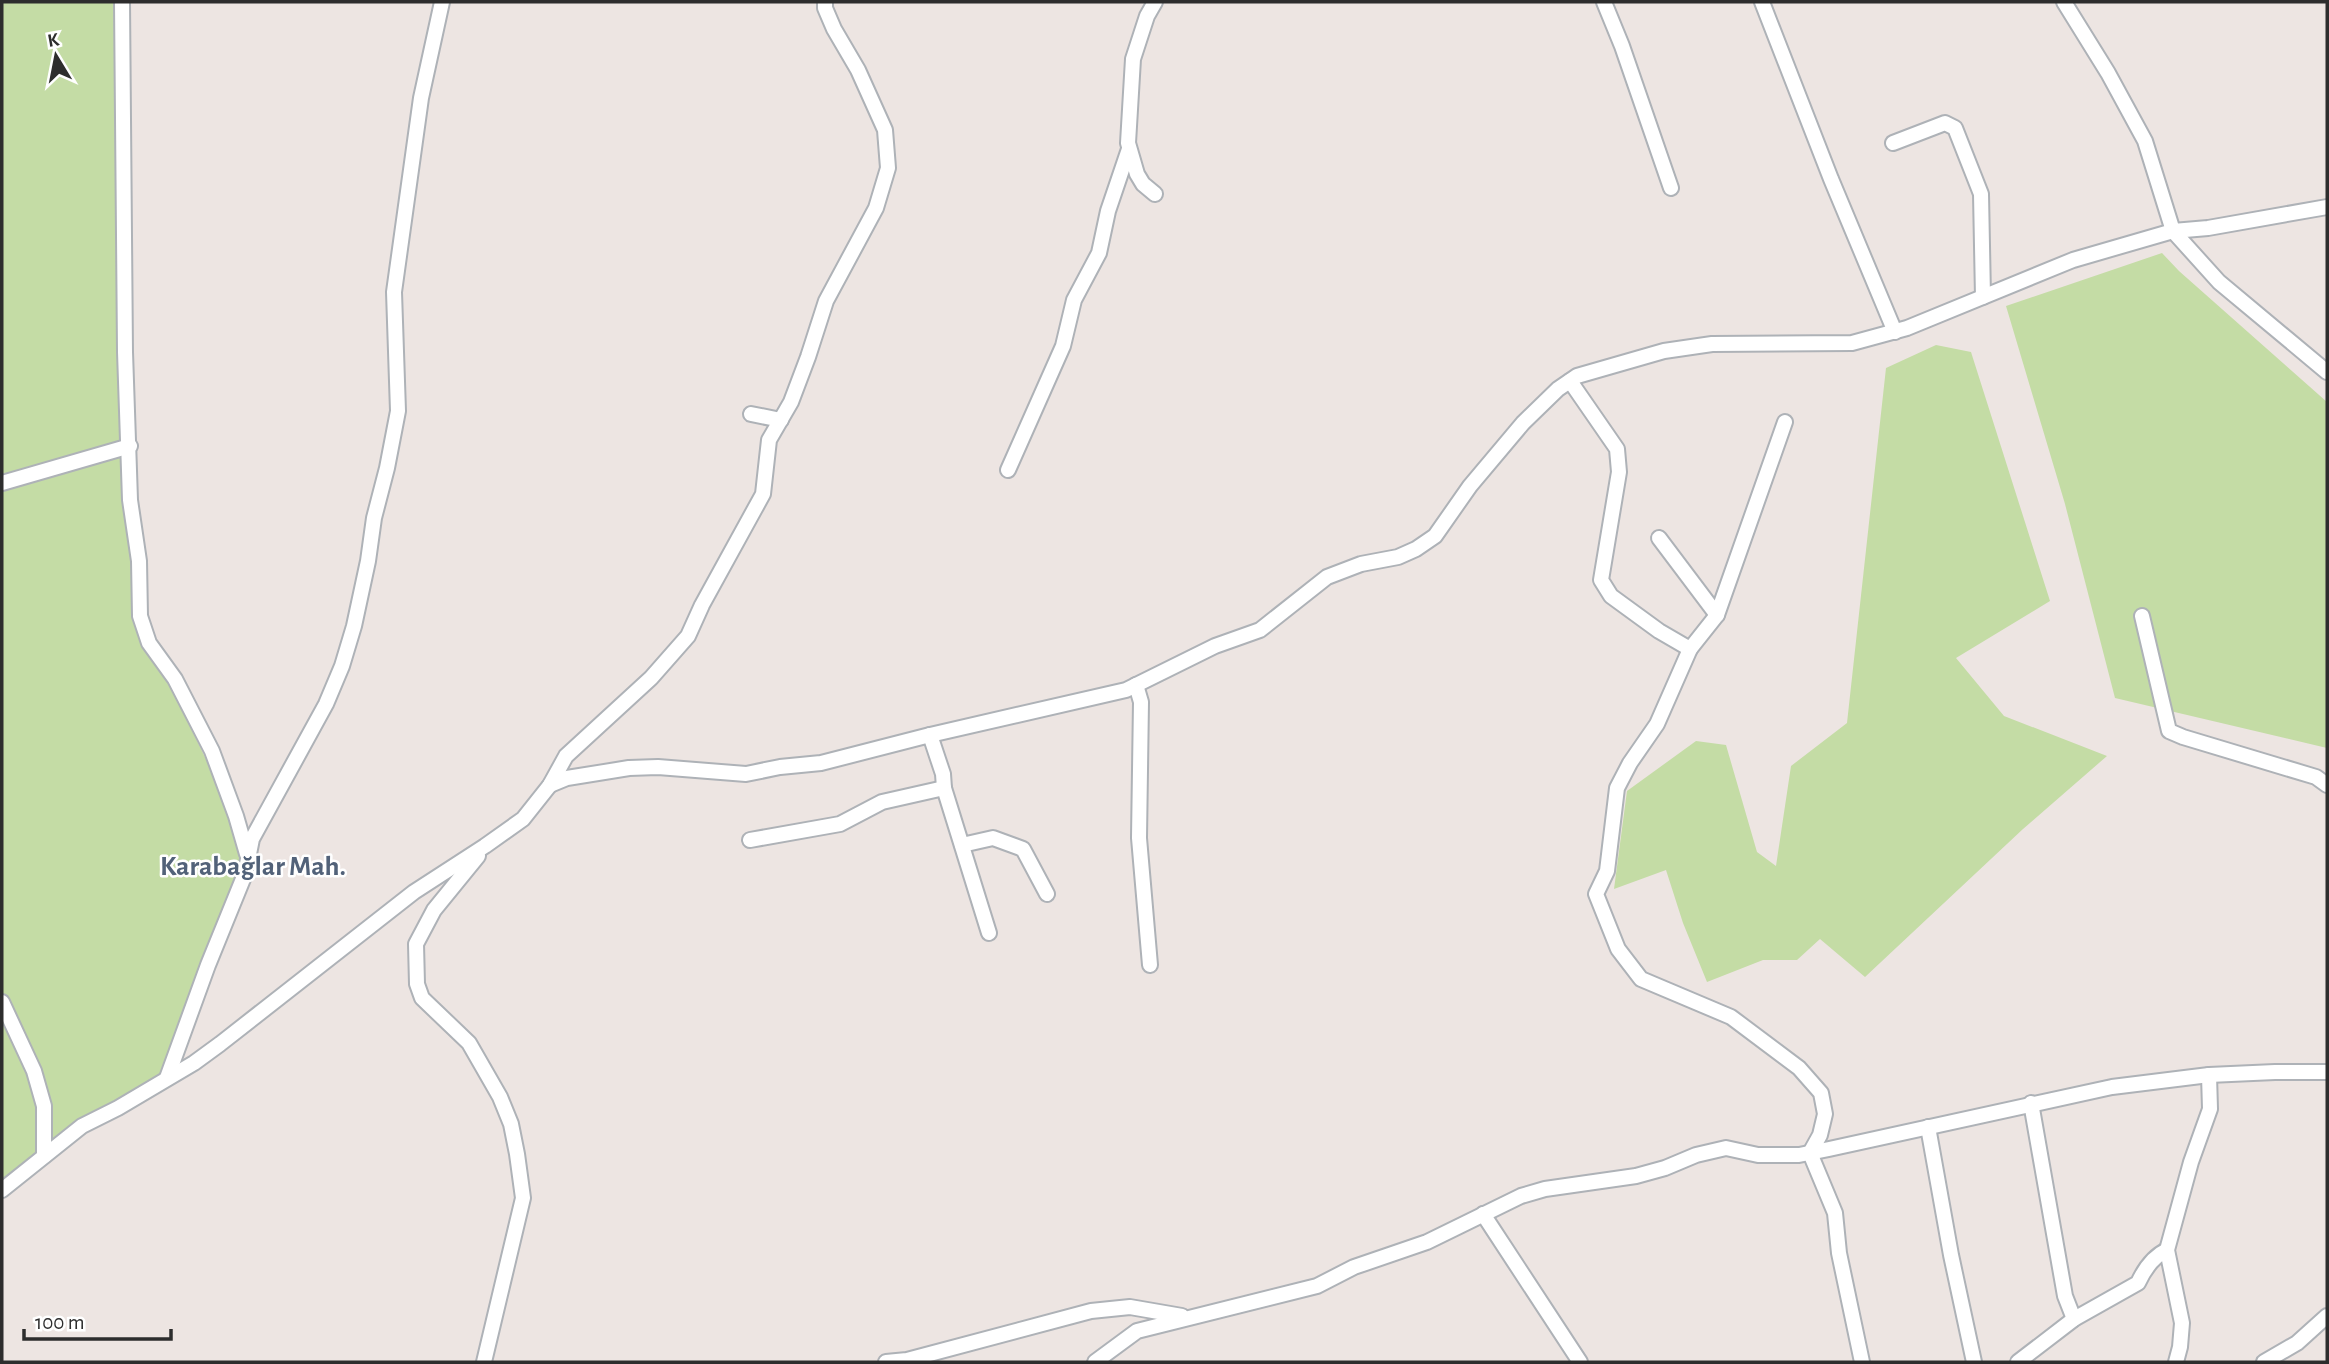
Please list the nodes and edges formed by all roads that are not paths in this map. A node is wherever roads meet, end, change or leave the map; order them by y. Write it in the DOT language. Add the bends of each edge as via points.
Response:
graph roads {
  1 [pos="122,2"];
  2 [pos="442,2"];
  3 [pos="825,2"];
  4 [pos="1155,2"];
  5 [pos="1604,2"];
  6 [pos="1762,2"];
  7 [pos="2064,2"];
  8 [pos="1893,143"];
  9 [pos="1129,149"];
  10 [pos="1671,188"];
  11 [pos="1155,194"];
  12 [pos="2327,207"];
  13 [pos="2173,231"];
  14 [pos="1983,297"];
  15 [pos="1895,332"];
  16 [pos="2327,372"];
  17 [pos="1570,381"];
  18 [pos="751,414"];
  19 [pos="781,420"];
  20 [pos="1785,422"];
  21 [pos="130,446"];
  22 [pos="1008,470"];
  23 [pos="2,483"];
  24 [pos="1659,538"];
  25 [pos="1717,614"];
  26 [pos="2142,616"];
  27 [pos="1690,649"];
  28 [pos="1136,685"];
  29 [pos="930,735"];
  30 [pos="550,785"];
  31 [pos="2327,785"];
  32 [pos="944,788"];
  33 [pos="750,840"];
  34 [pos="962,845"];
  35 [pos="485,846"];
  36 [pos="248,859"];
  37 [pos="1047,894"];
  38 [pos="989,933"];
  39 [pos="1150,965"];
  40 [pos="2,1002"];
  41 [pos="2327,1072"];
  42 [pos="2209,1075"];
  43 [pos="167,1077"];
  44 [pos="2031,1103"];
  45 [pos="1928,1127"];
  46 [pos="1810,1153"];
  47 [pos="44,1156"];
  48 [pos="2,1190"];
  49 [pos="1483,1214"];
  50 [pos="2167,1250"];
  51 [pos="2327,1316"];
  52 [pos="1189,1318"];
  53 [pos="2074,1319"];
  54 [pos="484,1362"];
  55 [pos="886,1362"];
  56 [pos="1095,1362"];
  57 [pos="1580,1362"];
  58 [pos="1862,1362"];
  59 [pos="1974,1362"];
  60 [pos="2018,1362"];
  61 [pos="2176,1362"];
  62 [pos="2264,1362"];
  1 -- 21 [label="street"];
  2 -- 36 [label="street" via="421,98 394,292 398,411 354,626 326,704 252,839"];
  3 -- 19 [label="street" via="885,130 888,168 876,208 826,301"];
  4 -- 9 [label="street" via="1133,59"];
  5 -- 10 [label="street"];
  6 -- 15 [label="street"];
  7 -- 13 [label="street" via="2145,141"];
  8 -- 14 [label="street" via="1945,123 1955,128 1981,194"];
  9 -- 11 [label="street" via="1137,174"];
  9 -- 22 [label="street" via="1099,253 1074,300 1063,346"];
  12 -- 13 [label="street"];
  13 -- 14 [label="street" via="2073,260"];
  13 -- 16 [label="street" via="2219,282"];
  14 -- 15 [label="street"];
  15 -- 17 [label="street" via="1852,343 1712,344 1664,351"];
  17 -- 27 [label="street" via="1617,449 1619,472 1601,580 1611,596"];
  17 -- 28 [label="street" via="1523,423 1425,543 1398,557 1327,577 1260,630"];
  18 -- 19 [label="street"];
  19 -- 30 [label="street" via="769,440 763,494 688,636 651,678 566,756"];
  20 -- 25 [label="street"];
  21 -- 23 [label="street"];
  21 -- 36 [label="street" via="140,616 149,643 175,679 212,751"];
  24 -- 25 [label="street"];
  25 -- 27 [label="street"];
  26 -- 31 [label="street" via="2169,731 2316,776"];
  27 -- 46 [label="street" via="1657,724 1617,788 1607,871 1597,894 1618,949 1641,979 1731,1017 1799,1068 1821,1093 1825,1114"];
  28 -- 29 [label="street"];
  28 -- 39 [label="street" via="1141,702 1139,838"];
  29 -- 30 [label="street" via="821,763 746,774 629,768"];
  29 -- 32 [label="street"];
  30 -- 35 [label="street" via="523,819"];
  32 -- 33 [label="street" via="882,802 839,824"];
  32 -- 34 [label="street"];
  34 -- 37 [label="street" via="993,838 1023,849"];
  34 -- 38 [label="street"];
  35 -- 43 [label="street" via="414,892 194,1063"];
  35 -- 54 [label="street" via="434,910 416,944 422,998 469,1043 512,1124 517,1154 523,1198"];
  36 -- 43 [label="street"];
  40 -- 47 [label="street" via="34,1071 44,1106"];
  41 -- 42 [label="street"];
  42 -- 44 [label="street"];
  42 -- 50 [label="street" via="2210,1109"];
  43 -- 47 [label="street" via="82,1126"];
  44 -- 45 [label="street"];
  44 -- 53 [label="street" via="2065,1296"];
  45 -- 46 [label="street"];
  45 -- 59 [label="street"];
  46 -- 49 [label="street" via="1758,1155 1726,1149 1636,1176 1545,1189"];
  46 -- 58 [label="street" via="1835,1213"];
  47 -- 48 [label="street"];
  49 -- 52 [label="street" via="1317,1286"];
  49 -- 57 [label="street"];
  50 -- 53 [label="street" via="2138,1283"];
  50 -- 61 [label="street" via="2182,1323"];
  51 -- 62 [label="street" via="2297,1343"];
  52 -- 55 [label="street" via="1130,1307 1091,1311"];
  52 -- 56 [label="street" via="1137,1331"];
  53 -- 60 [label="street"];
}
